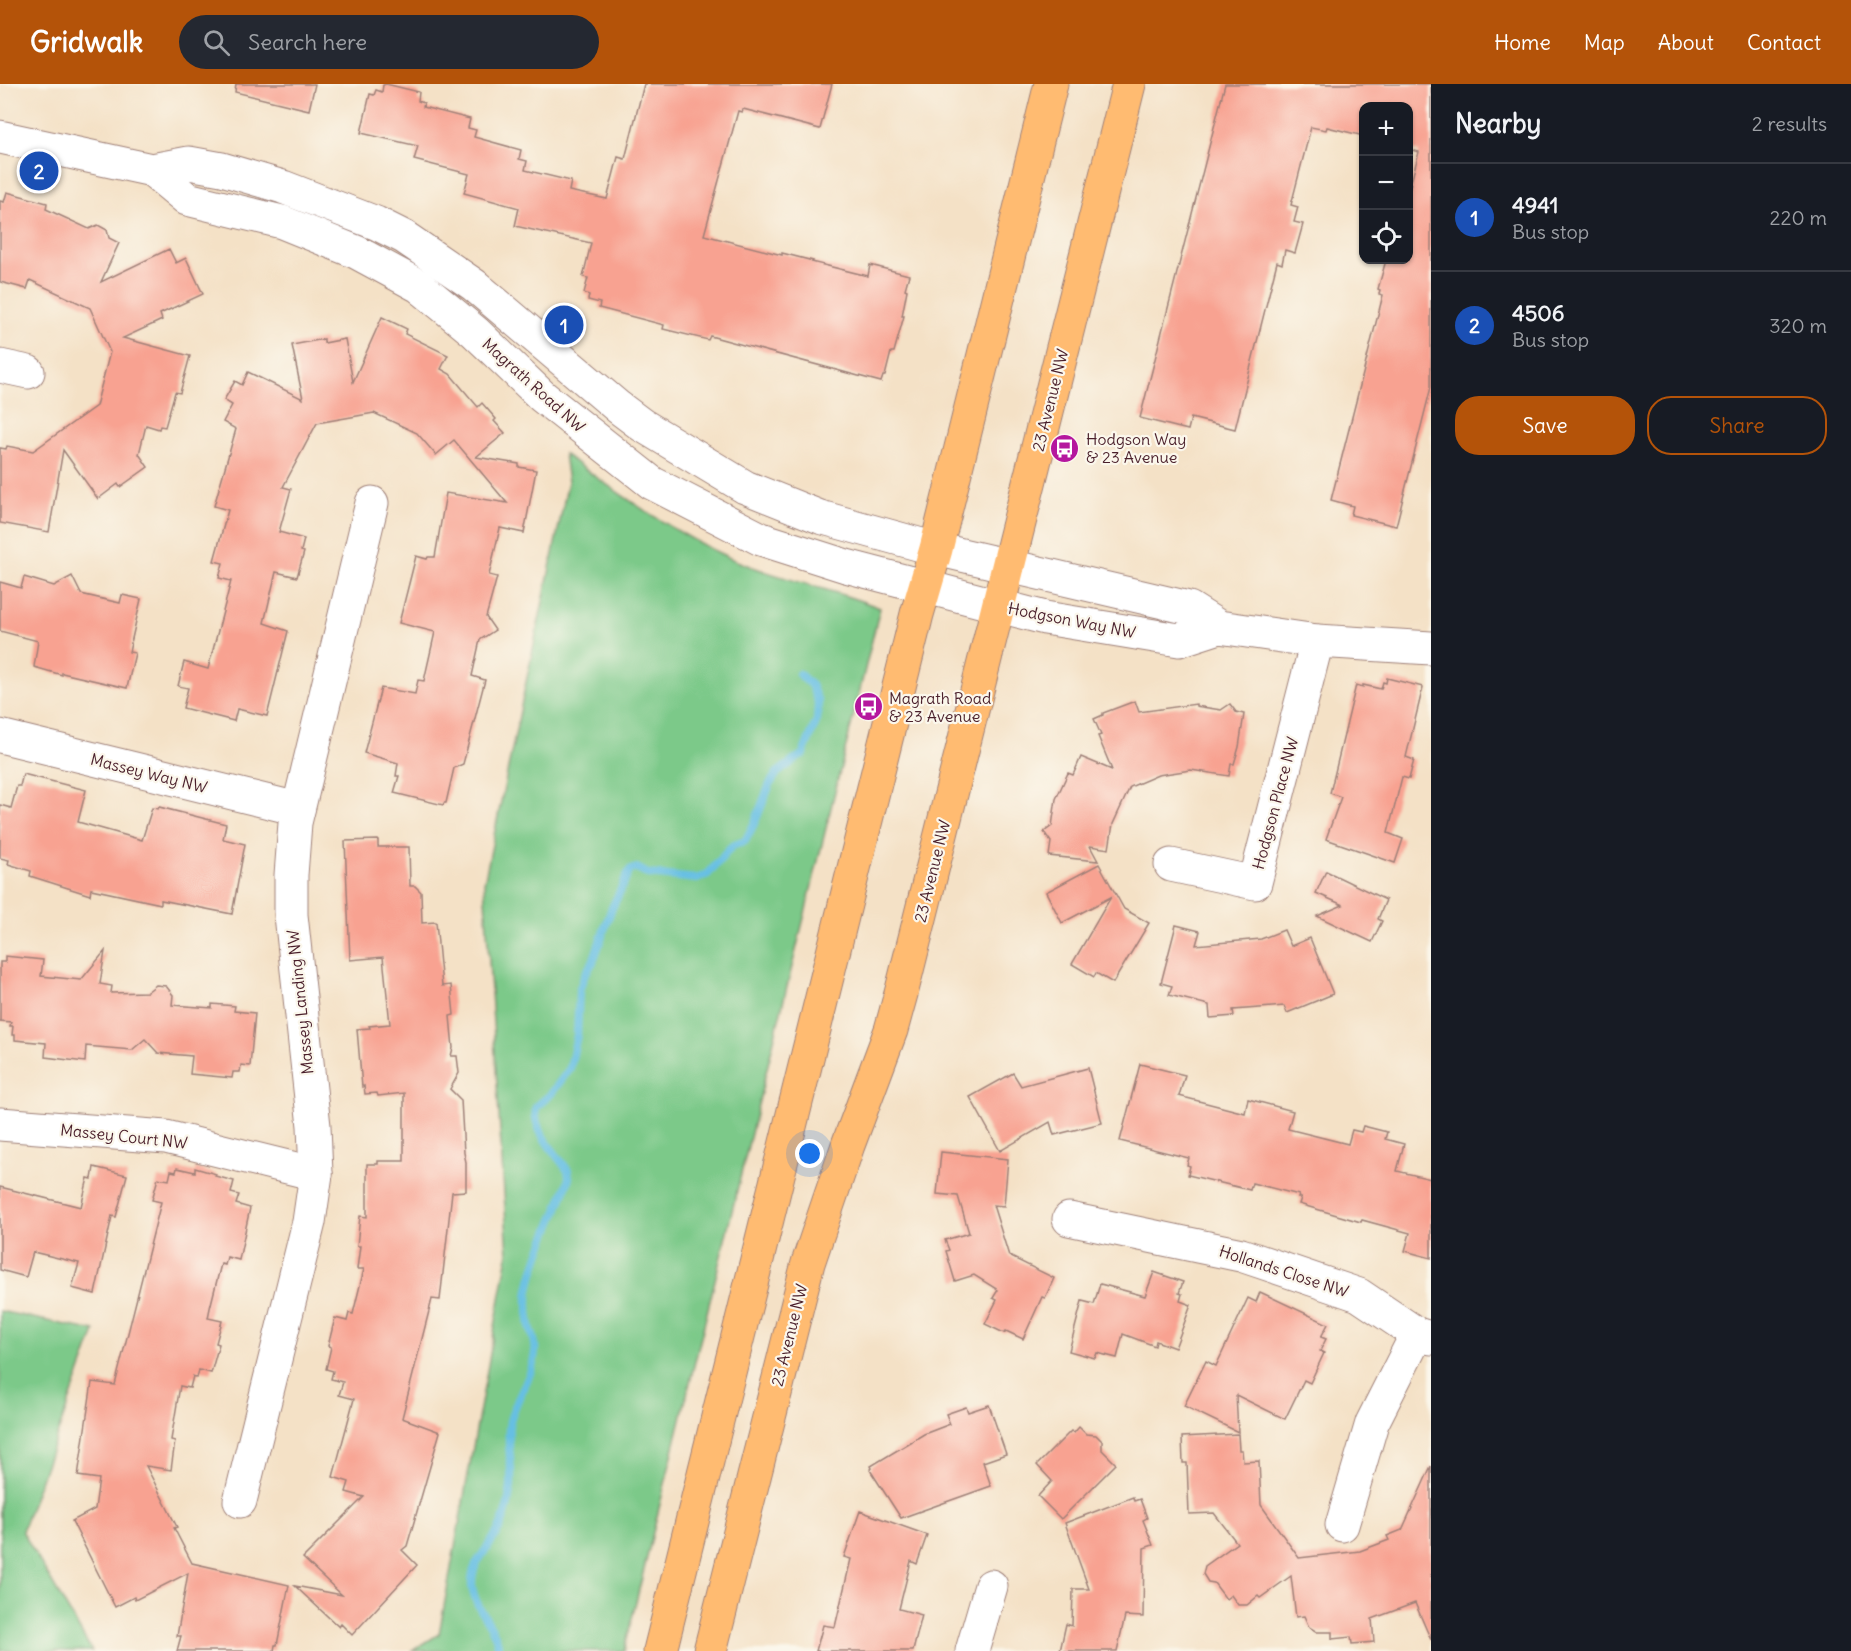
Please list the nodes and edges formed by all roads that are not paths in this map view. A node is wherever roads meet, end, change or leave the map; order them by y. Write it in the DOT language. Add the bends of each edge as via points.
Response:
graph roads {
  1 [pos="1051,84"];
  2 [pos="1129,84"];
  3 [pos="0,137"];
  4 [pos="152,170"];
  5 [pos="372,503"];
  6 [pos="936,549"];
  7 [pos="1008,566"];
  8 [pos="925,587"];
  9 [pos="998,606"];
  10 [pos="1219,627"];
  11 [pos="1317,641"];
  12 [pos="1431,648"];
  13 [pos="0,736"];
  14 [pos="298,809"];
  15 [pos="1171,865"];
  16 [pos="0,1124"];
  17 [pos="316,1174"];
  18 [pos="1069,1219"];
  19 [pos="1424,1336"];
  20 [pos="240,1501"];
  21 [pos="1342,1525"];
  22 [pos="991,1586"];
  23 [pos="660,1651"];
  24 [pos="710,1651"];
  25 [pos="972,1651"];
  1 -- 6 [label="main road"];
  2 -- 7 [label="main road, 23 Avenue NW"];
  3 -- 4 [label="street, Magrath Road NW"];
  4 -- 6 [label="street, Magrath Road NW" via="189,163 222,170 325,202 395,232 474,285 642,425 712,469 745,487 820,517"];
  4 -- 8 [label="street, Magrath Road NW" via="187,199 282,222 356,252 419,286 593,438 652,483 688,503 761,539"];
  5 -- 14 [label="street, Massey Landing NW"];
  6 -- 7 [label="street, Hodgson Way NW"];
  6 -- 8 [label="main road"];
  7 -- 9 [label="main road, 23 Avenue NW"];
  7 -- 10 [label="street, Hodgson Way NW" via="1190,608"];
  8 -- 9 [label="street, Hodgson Way NW"];
  8 -- 23 [label="main road"];
  9 -- 10 [label="street, Hodgson Way NW" via="1045,618 1179,640"];
  9 -- 24 [label="main road, 23 Avenue NW" via="902,990 808,1263"];
  10 -- 11 [label="street, Hodgson Way NW"];
  11 -- 12 [label="street, Hodgson Way NW"];
  11 -- 15 [label="street, Hodgson Place NW" via="1255,883"];
  13 -- 14 [label="street, Massey Way NW"];
  14 -- 17 [label="street, Massey Landing NW" via="291,915"];
  16 -- 17 [label="street, Massey Court NW" via="166,1137"];
  17 -- 20 [label="street, Massey Landing NW" via="309,1222"];
  18 -- 19 [label="street, Hollands Close NW" via="1241,1255 1359,1295"];
  19 -- 21 [label="street, Hollands Close NW" via="1372,1423"];
  22 -- 25 [label="street"];
}
